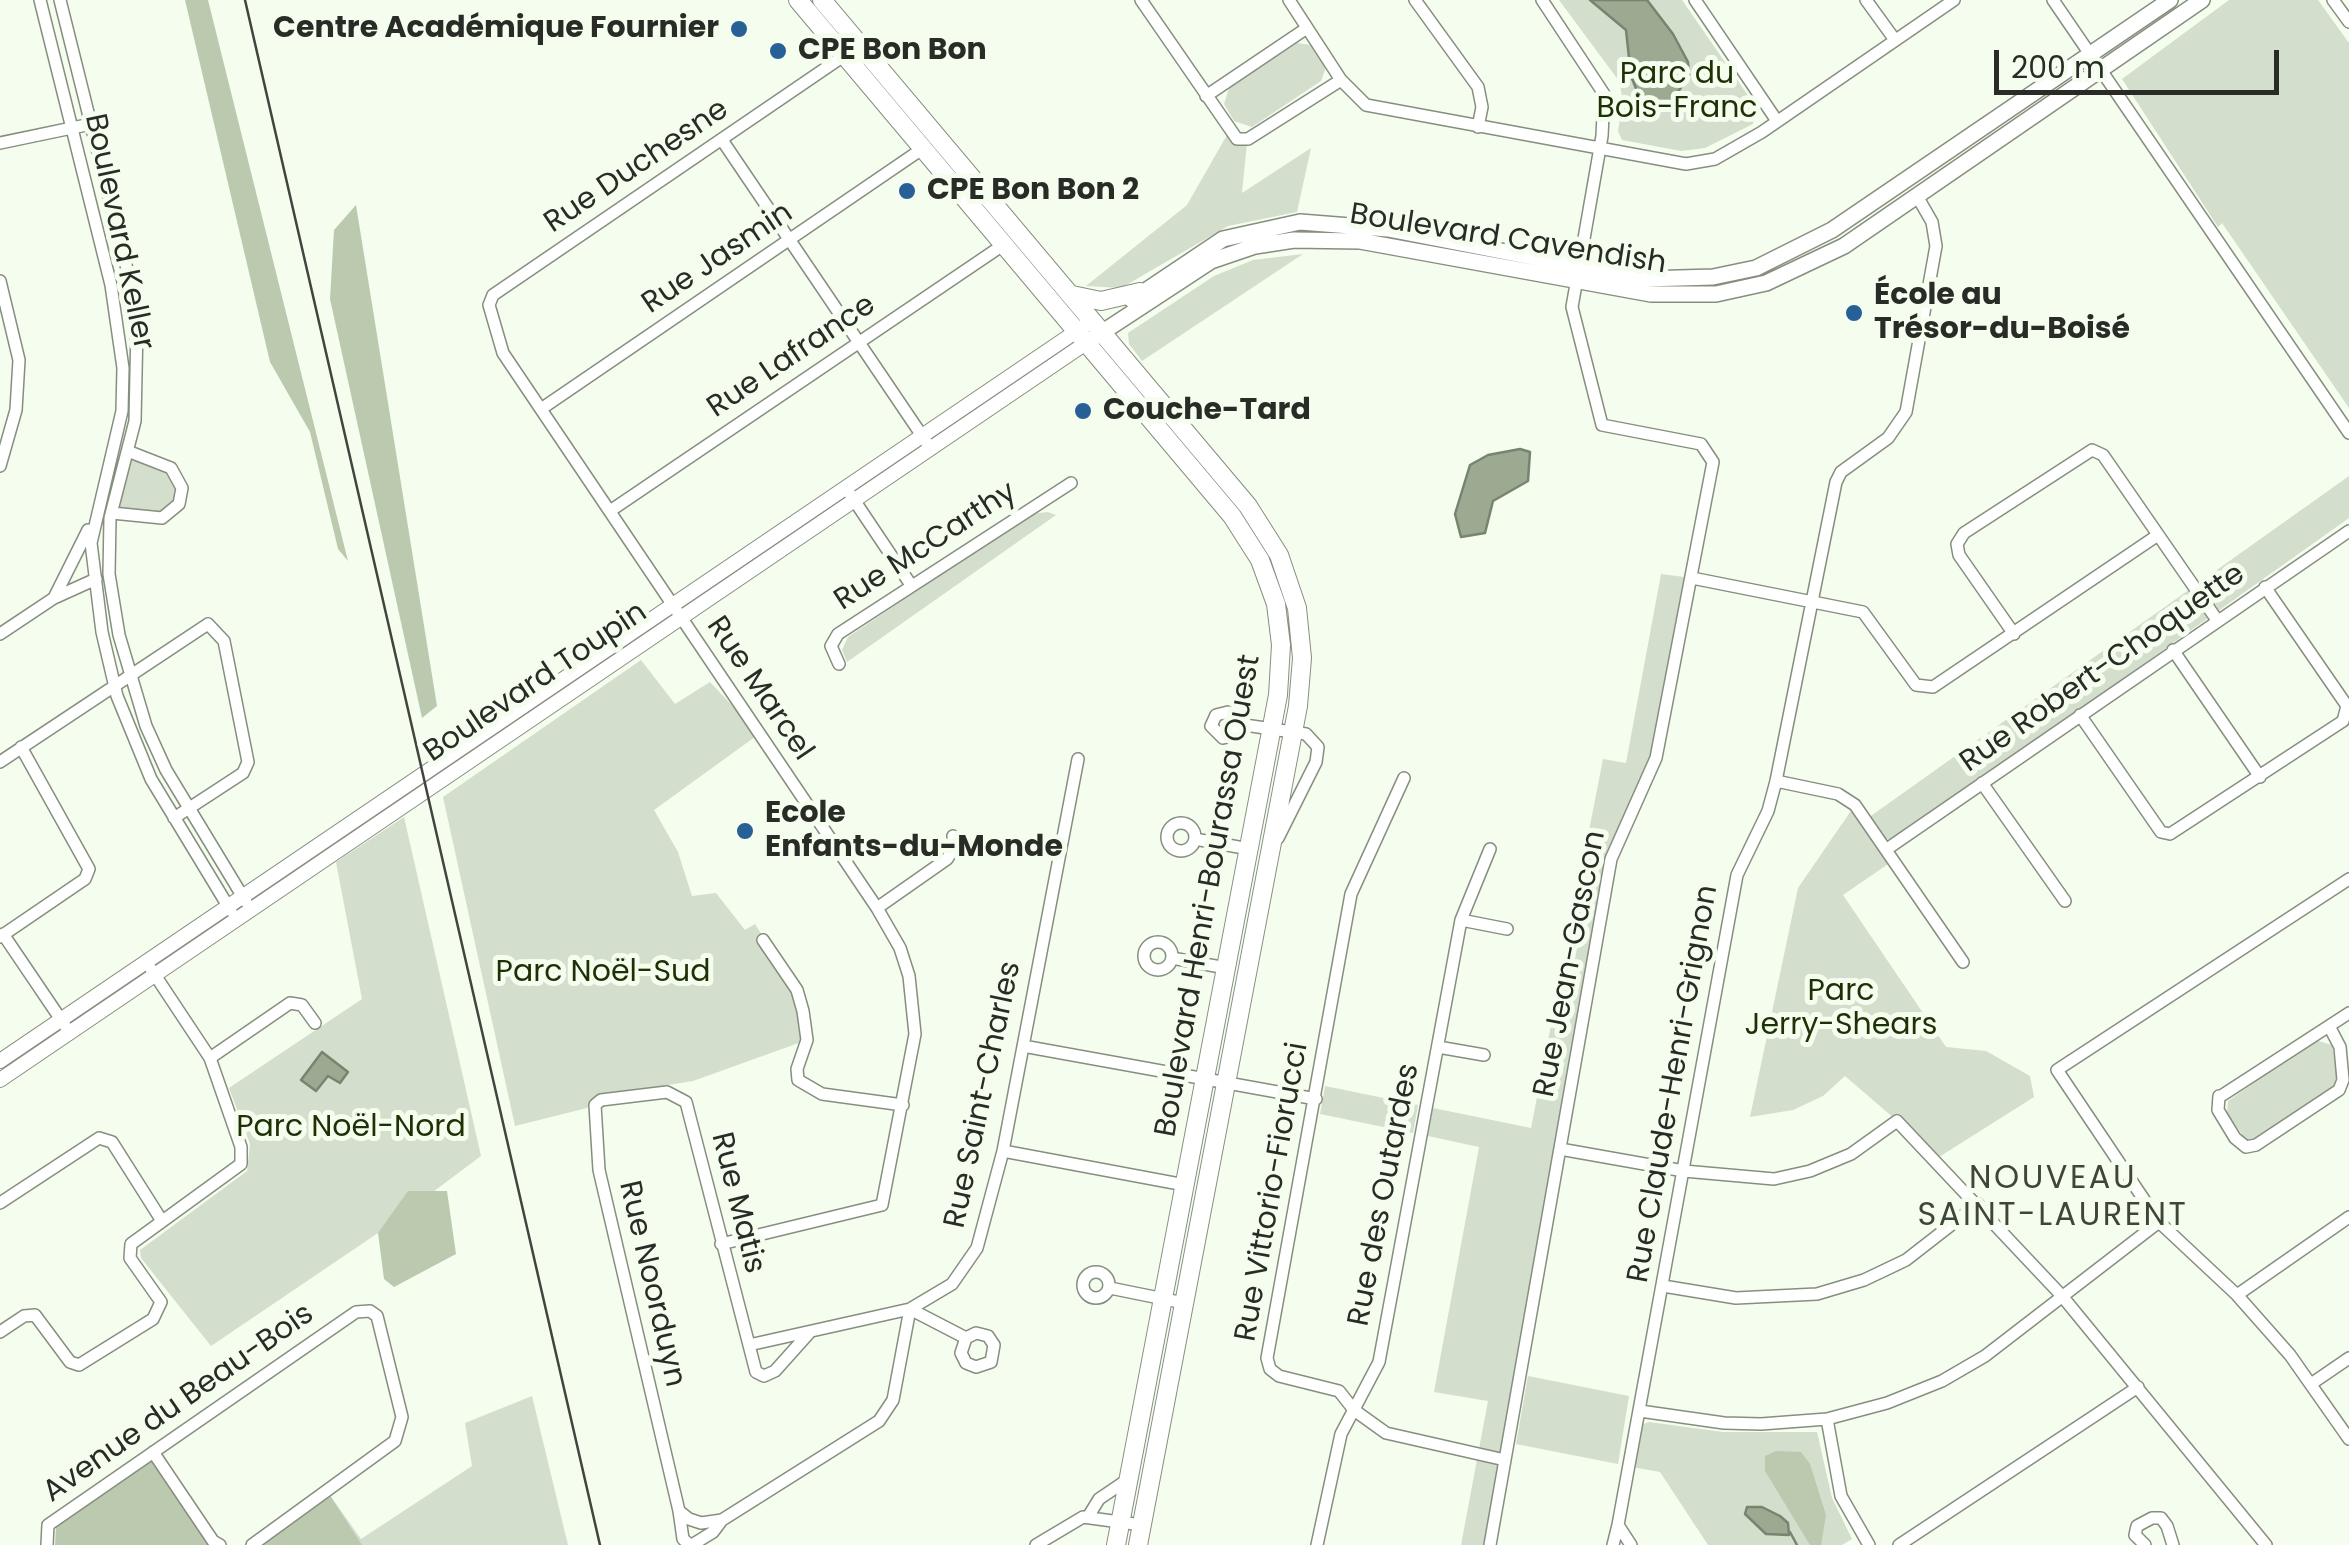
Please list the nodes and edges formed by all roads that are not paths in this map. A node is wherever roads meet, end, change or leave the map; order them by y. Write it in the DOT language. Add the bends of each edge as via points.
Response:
graph roads {
  1 [pos="40,0"];
  2 [pos="60,0"];
  3 [pos="798,0"];
  4 [pos="822,0"];
  5 [pos="1141,0"];
  6 [pos="1289,0"];
  7 [pos="1415,0"];
  8 [pos="1542,0"];
  9 [pos="1695,0"];
  10 [pos="1866,0"];
  11 [pos="1954,0"];
  12 [pos="2053,0"];
  13 [pos="2170,0"];
  14 [pos="2202,0"];
  15 [pos="2334,0"];
  16 [pos="2349,22"];
  17 [pos="1307,28"];
  18 [pos="1895,40"];
  19 [pos="860,45"];
  20 [pos="844,56"];
  21 [pos="2095,62"];
  22 [pos="1341,80"];
  23 [pos="1206,96"];
  24 [pos="1777,121"];
  25 [pos="91,124"];
  26 [pos="1478,126"];
  27 [pos="70,129"];
  28 [pos="722,140"];
  29 [pos="0,143"];
  30 [pos="922,148"];
  31 [pos="1600,150"];
  32 [pos="1917,196"];
  33 [pos="792,240"];
  34 [pos="1003,245"];
  35 [pos="1576,273"];
  36 [pos="0,281"];
  37 [pos="1140,292"];
  38 [pos="1072,295"];
  39 [pos="1098,327"];
  40 [pos="1082,338"];
  41 [pos="861,339"];
  42 [pos="503,353"];
  43 [pos="541,410"];
  44 [pos="2349,433"];
  45 [pos="927,442"];
  46 [pos="130,452"];
  47 [pos="0,466"];
  48 [pos="1071,484"];
  49 [pos="850,494"];
  50 [pos="610,511"];
  51 [pos="96,512"];
  52 [pos="112,512"];
  53 [pos="2349,531"];
  54 [pos="2158,535"];
  55 [pos="109,574"];
  56 [pos="1692,578"];
  57 [pos="92,580"];
  58 [pos="911,586"];
  59 [pos="2265,587"];
  60 [pos="54,598"];
  61 [pos="1813,602"];
  62 [pos="677,612"];
  63 [pos="2217,620"];
  64 [pos="0,634"];
  65 [pos="2014,634"];
  66 [pos="2174,650"];
  67 [pos="839,664"];
  68 [pos="129,674"];
  69 [pos="114,684"];
  70 [pos="2080,716"];
  71 [pos="1238,724"];
  72 [pos="1272,729"];
  73 [pos="1293,731"];
  74 [pos="21,747"];
  75 [pos="1078,759"];
  76 [pos="0,762"];
  77 [pos="2260,777"];
  78 [pos="1404,778"];
  79 [pos="1776,781"];
  80 [pos="1982,783"];
  81 [pos="189,808"];
  82 [pos="174,818"];
  83 [pos="952,836"];
  84 [pos="1195,839"];
  85 [pos="1249,849"];
  86 [pos="1490,849"];
  87 [pos="1888,849"];
  88 [pos="1268,858"];
  89 [pos="2349,879"];
  90 [pos="2064,901"];
  91 [pos="247,904"];
  92 [pos="877,908"];
  93 [pos="233,913"];
  94 [pos="1460,920"];
  95 [pos="1507,929"];
  96 [pos="2,935"];
  97 [pos="763,940"];
  98 [pos="1172,958"];
  99 [pos="1963,962"];
  100 [pos="151,968"];
  101 [pos="1226,968"];
  102 [pos="2349,1013"];
  103 [pos="315,1023"];
  104 [pos="66,1026"];
  105 [pos="2329,1026"];
  106 [pos="1023,1046"];
  107 [pos="1438,1047"];
  108 [pos="1484,1055"];
  109 [pos="210,1058"];
  110 [pos="0,1061"];
  111 [pos="0,1080"];
  112 [pos="1205,1080"];
  113 [pos="1225,1084"];
  114 [pos="632,1095"];
  115 [pos="1316,1099"];
  116 [pos="903,1105"];
  117 [pos="1560,1149"];
  118 [pos="1003,1151"];
  119 [pos="1684,1171"];
  120 [pos="1185,1184"];
  121 [pos="0,1203"];
  122 [pos="1978,1204"];
  123 [pos="2349,1218"];
  124 [pos="162,1221"];
  125 [pos="2159,1222"];
  126 [pos="721,1244"];
  127 [pos="1663,1286"];
  128 [pos="1110,1288"];
  129 [pos="2237,1295"];
  130 [pos="2062,1296"];
  131 [pos="1164,1298"];
  132 [pos="1184,1303"];
  133 [pos="910,1309"];
  134 [pos="0,1332"];
  135 [pos="809,1333"];
  136 [pos="966,1338"];
  137 [pos="749,1345"];
  138 [pos="2349,1358"];
  139 [pos="2311,1384"];
  140 [pos="2138,1387"];
  141 [pos="1354,1410"];
  142 [pos="1640,1411"];
  143 [pos="1827,1418"];
  144 [pos="2349,1438"];
  145 [pos="153,1452"];
  146 [pos="1505,1460"];
  147 [pos="1129,1477"];
  148 [pos="679,1512"];
  149 [pos="1088,1516"];
  150 [pos="722,1520"];
  151 [pos="1120,1521"];
  152 [pos="1142,1525"];
  153 [pos="1618,1525"];
  154 [pos="47,1545"];
  155 [pos="220,1545"];
  156 [pos="252,1545"];
  157 [pos="691,1545"];
  158 [pos="1036,1545"];
  159 [pos="1116,1545"];
  160 [pos="1138,1545"];
  161 [pos="1317,1545"];
  162 [pos="1490,1545"];
  163 [pos="1612,1545"];
  164 [pos="1631,1545"];
  165 [pos="1869,1545"];
  166 [pos="1899,1545"];
  167 [pos="2144,1545"];
  168 [pos="2173,1545"];
  169 [pos="2266,1545"];
  1 -- 27 [label="street, Boulevard Keller"];
  2 -- 25 [label="street, Boulevard Keller"];
  3 -- 20 [label="main road, Boulevard Henri-Bourassa Ouest"];
  4 -- 19 [label="main road, Boulevard Henri-Bourassa Ouest"];
  5 -- 23 [label="street"];
  6 -- 17 [label="street"];
  7 -- 26 [label="street" via="1478,88"];
  8 -- 31 [label="street" via="1604,94"];
  9 -- 24 [label="street"];
  10 -- 18 [label="street"];
  11 -- 18 [label="street"];
  12 -- 21 [label="street"];
  13 -- 21 [label="main road, Boulevard Cavendish"];
  14 -- 21 [label="main road, Boulevard Cavendish"];
  15 -- 16 [label="street"];
  17 -- 22 [label="street"];
  17 -- 23 [label="street"];
  18 -- 24 [label="street"];
  19 -- 20 [label="street, Rue Duchesne"];
  19 -- 38 [label="main road, Boulevard Henri-Bourassa Ouest"];
  20 -- 28 [label="street, Rue Duchesne"];
  20 -- 30 [label="main road, Boulevard Henri-Bourassa Ouest"];
  21 -- 32 [label="main road, Boulevard Cavendish"];
  21 -- 35 [label="main road, Boulevard Cavendish" via="1779,259 1734,274 1673,280"];
  21 -- 44 [label="street"];
  22 -- 23 [label="street" via="1248,139 1237,139"];
  22 -- 26 [label="street" via="1366,105"];
  24 -- 31 [label="street" via="1715,158 1686,164"];
  25 -- 27 [label="street"];
  25 -- 46 [label="street, Boulevard Keller" via="136,326 139,377"];
  26 -- 31 [label="street"];
  27 -- 29 [label="street"];
  27 -- 51 [label="street, Boulevard Keller" via="110,285 123,368 122,411"];
  28 -- 33 [label="street"];
  28 -- 42 [label="street, Rue Duchesne" via="493,295 488,315"];
  30 -- 33 [label="street, Rue Jasmin"];
  30 -- 34 [label="main road, Boulevard Henri-Bourassa Ouest"];
  31 -- 35 [label="street"];
  32 -- 35 [label="main road, Boulevard Cavendish" via="1822,258 1746,288 1668,296"];
  32 -- 61 [label="street, Rue Claude-Henri-Grignon" via="1936,246 1906,412 1888,438 1836,482"];
  33 -- 41 [label="street"];
  33 -- 43 [label="street, Rue Jasmin"];
  34 -- 40 [label="main road, Boulevard Henri-Bourassa Ouest"];
  34 -- 41 [label="street, Rue Lafrance"];
  35 -- 37 [label="main road, Boulevard Cavendish" via="1376,227 1300,222 1223,239"];
  35 -- 39 [label="main road, Boulevard Cavendish" via="1360,241 1284,241 1211,261"];
  35 -- 56 [label="street, Rue Jean-Gascon" via="1574,326 1602,426 1701,444 1710,452"];
  36 -- 47 [label="street" via="19,360 16,410"];
  37 -- 38 [label="main road" via="1108,301"];
  37 -- 39 [label="main road, Boulevard Cavendish"];
  38 -- 39 [label="main road, Boulevard Henri-Bourassa Ouest"];
  39 -- 40 [label="main road, Boulevard Toupin"];
  39 -- 73 [label="main road, Boulevard Henri-Bourassa Ouest" via="1275,547 1302,638"];
  40 -- 45 [label="street, Boulevard Toupin"];
  40 -- 72 [label="main road, Boulevard Henri-Bourassa Ouest" via="1238,524 1260,560 1280,633"];
  41 -- 45 [label="street"];
  41 -- 50 [label="street, Rue Lafrance"];
  42 -- 43 [label="street, Rue Marcel"];
  43 -- 50 [label="street, Rue Marcel"];
  45 -- 49 [label="street, Boulevard Toupin"];
  46 -- 52 [label="street, Boulevard Keller"];
  46 -- 52 [label="street" via="171,468 182,488 179,504 162,518"];
  48 -- 58 [label="street, Rue McCarthy"];
  49 -- 58 [label="street"];
  49 -- 62 [label="street, Boulevard Toupin"];
  50 -- 62 [label="street, Rue Marcel"];
  51 -- 57 [label="street, Boulevard Keller"];
  51 -- 60 [label="street"];
  52 -- 55 [label="street, Boulevard Keller"];
  53 -- 59 [label="street, Rue Robert-Choquette"];
  54 -- 63 [label="street"];
  54 -- 65 [label="street"];
  54 -- 65 [label="street" via="2103,455 2092,450 1978,523 1964,533 1960,555"];
  55 -- 57 [label="street"];
  55 -- 68 [label="street, Boulevard Keller"];
  56 -- 61 [label="street"];
  56 -- 117 [label="street, Rue Jean-Gascon" via="1656,758 1611,859"];
  57 -- 60 [label="street"];
  57 -- 69 [label="street, Boulevard Keller"];
  58 -- 67 [label="street, Rue McCarthy" via="832,639"];
  59 -- 63 [label="street, Rue Robert-Choquette"];
  59 -- 77 [label="street" via="2348,714"];
  60 -- 64 [label="street"];
  61 -- 65 [label="street" via="1863,612 1924,688"];
  61 -- 79 [label="street, Rue Claude-Henri-Grignon"];
  62 -- 91 [label="street, Boulevard Toupin"];
  62 -- 92 [label="street, Rue Marcel"];
  63 -- 66 [label="street, Rue Robert-Choquette"];
  66 -- 70 [label="street, Rue Robert-Choquette"];
  66 -- 77 [label="street"];
  68 -- 69 [label="street"];
  68 -- 81 [label="street, Boulevard Keller" via="146,726"];
  68 -- 81 [label="street" via="208,624 224,642 248,762"];
  69 -- 74 [label="street"];
  69 -- 82 [label="street, Boulevard Keller"];
  70 -- 77 [label="street" via="2161,832 2178,833"];
  70 -- 80 [label="street, Rue Robert-Choquette"];
  71 -- 72 [label="street"];
  72 -- 73 [label="street"];
  72 -- 85 [label="main road, Boulevard Henri-Bourassa Ouest"];
  73 -- 88 [label="main road, Boulevard Henri-Bourassa Ouest"];
  73 -- 88 [label="street, Boulevard Henri-Bourassa Ouest" via="1312,738 1318,757"];
  74 -- 76 [label="street"];
  74 -- 96 [label="street" via="89,870 85,880"];
  75 -- 106 [label="street, Rue Saint-Charles"];
  78 -- 115 [label="street, Rue Vittorio-Fiorucci" via="1355,882"];
  79 -- 87 [label="street" via="1847,798"];
  79 -- 119 [label="street, Rue Claude-Henri-Grignon" via="1737,875"];
  80 -- 87 [label="street, Rue Robert-Choquette"];
  80 -- 90 [label="street"];
  81 -- 82 [label="street"];
  81 -- 91 [label="street, Boulevard Keller"];
  82 -- 93 [label="street, Boulevard Keller"];
  83 -- 92 [label="street" via="946,859"];
  84 -- 85 [label="street"];
  85 -- 101 [label="main road, Boulevard Henri-Bourassa Ouest"];
  86 -- 94 [label="street, Rue des Outardes"];
  87 -- 99 [label="street"];
  88 -- 113 [label="main road, Boulevard Henri-Bourassa Ouest"];
  89 -- 125 [label="street" via="2058,1070"];
  91 -- 93 [label="street, Boulevard Toupin"];
  92 -- 116 [label="street, Rue Marcel" via="900,948 914,1008"];
  93 -- 100 [label="street, Boulevard Toupin"];
  94 -- 95 [label="street"];
  94 -- 107 [label="street, Rue des Outardes"];
  96 -- 104 [label="street"];
  97 -- 116 [label="street" via="804,1011 807,1040 798,1080 822,1094"];
  98 -- 101 [label="street"];
  100 -- 104 [label="street, Boulevard Toupin"];
  100 -- 109 [label="street"];
  101 -- 112 [label="main road, Boulevard Henri-Bourassa Ouest"];
  102 -- 105 [label="street"];
  103 -- 109 [label="street" via="302,1005 290,1002"];
  104 -- 110 [label="street, Boulevard Toupin"];
  104 -- 111 [label="street, Boulevard Toupin"];
  105 -- 105 [label="street" via="2340,1047 2339,1090 2246,1147 2218,1110 2220,1096"];
  106 -- 112 [label="street"];
  106 -- 118 [label="street, Rue Saint-Charles"];
  107 -- 108 [label="street"];
  107 -- 141 [label="street, Rue des Outardes" via="1379,1362"];
  109 -- 124 [label="street" via="243,1160"];
  112 -- 113 [label="street"];
  112 -- 120 [label="main road, Boulevard Henri-Bourassa Ouest"];
  113 -- 115 [label="street"];
  113 -- 132 [label="main road, Boulevard Henri-Bourassa Ouest"];
  114 -- 126 [label="street, Rue Matis" via="667,1092 686,1102"];
  114 -- 148 [label="street, Rue Noorduyn" via="600,1100 592,1114 599,1170"];
  115 -- 141 [label="street, Rue Vittorio-Fiorucci" via="1267,1358 1279,1376 1326,1385"];
  116 -- 126 [label="street, Rue Marcel" via="882,1205"];
  117 -- 119 [label="street"];
  117 -- 146 [label="street, Rue Jean-Gascon"];
  118 -- 120 [label="street"];
  118 -- 133 [label="street, Rue Saint-Charles" via="978,1248 952,1284"];
  119 -- 122 [label="street" via="1774,1179 1810,1171 1851,1154 1897,1121"];
  119 -- 127 [label="street, Rue Claude-Henri-Grignon"];
  120 -- 131 [label="main road, Boulevard Henri-Bourassa Ouest"];
  121 -- 124 [label="street" via="99,1138 112,1142"];
  122 -- 127 [label="street" via="1906,1260 1817,1294 1736,1298"];
  122 -- 130 [label="street"];
  123 -- 129 [label="street"];
  124 -- 134 [label="street" via="129,1249 161,1302 153,1320 79,1366 35,1315"];
  125 -- 129 [label="street"];
  125 -- 130 [label="street"];
  126 -- 137 [label="street, Rue Matis"];
  127 -- 142 [label="street, Rue Claude-Henri-Grignon"];
  128 -- 131 [label="street"];
  129 -- 139 [label="street"];
  130 -- 140 [label="street"];
  130 -- 143 [label="street" via="1942,1381"];
  131 -- 132 [label="street"];
  131 -- 147 [label="main road, Boulevard Henri-Bourassa Ouest"];
  132 -- 152 [label="main road, Boulevard Henri-Bourassa Ouest"];
  133 -- 135 [label="street, Rue Saint-Charles"];
  133 -- 136 [label="street"];
  133 -- 150 [label="street, Rue Noorduyn" via="888,1411"];
  135 -- 137 [label="street, Rue Saint-Charles"];
  135 -- 137 [label="street, Rue Matis" via="764,1376 756,1372"];
  138 -- 139 [label="street"];
  139 -- 144 [label="street"];
  140 -- 166 [label="street"];
  140 -- 169 [label="street"];
  141 -- 146 [label="street, Rue Vittorio-Fiorucci" via="1414,1443"];
  141 -- 161 [label="street, Rue des Outardes" via="1334,1453"];
  142 -- 143 [label="street" via="1724,1423"];
  142 -- 153 [label="street, Rue Claude-Henri-Grignon"];
  143 -- 165 [label="street" via="1841,1496"];
  145 -- 154 [label="street, Avenue du Beau-Bois" via="48,1525"];
  145 -- 155 [label="street"];
  145 -- 156 [label="street, Avenue du Beau-Bois" via="356,1312 377,1316 402,1417 395,1442"];
  146 -- 162 [label="street, Rue Jean-Gascon"];
  147 -- 149 [label="street"];
  147 -- 151 [label="main road, Boulevard Henri-Bourassa Ouest"];
  148 -- 150 [label="street" via="701,1524"];
  148 -- 157 [label="street, Rue Noorduyn"];
  149 -- 151 [label="street"];
  149 -- 158 [label="street"];
  150 -- 157 [label="street, Rue Noorduyn"];
  151 -- 152 [label="street"];
  151 -- 159 [label="main road, Boulevard Henri-Bourassa Ouest"];
  152 -- 160 [label="main road, Boulevard Henri-Bourassa Ouest"];
  153 -- 163 [label="street, Rue Claude-Henri-Grignon"];
  153 -- 164 [label="street"];
  167 -- 168 [label="street" via="2137,1526 2161,1518"];
}
